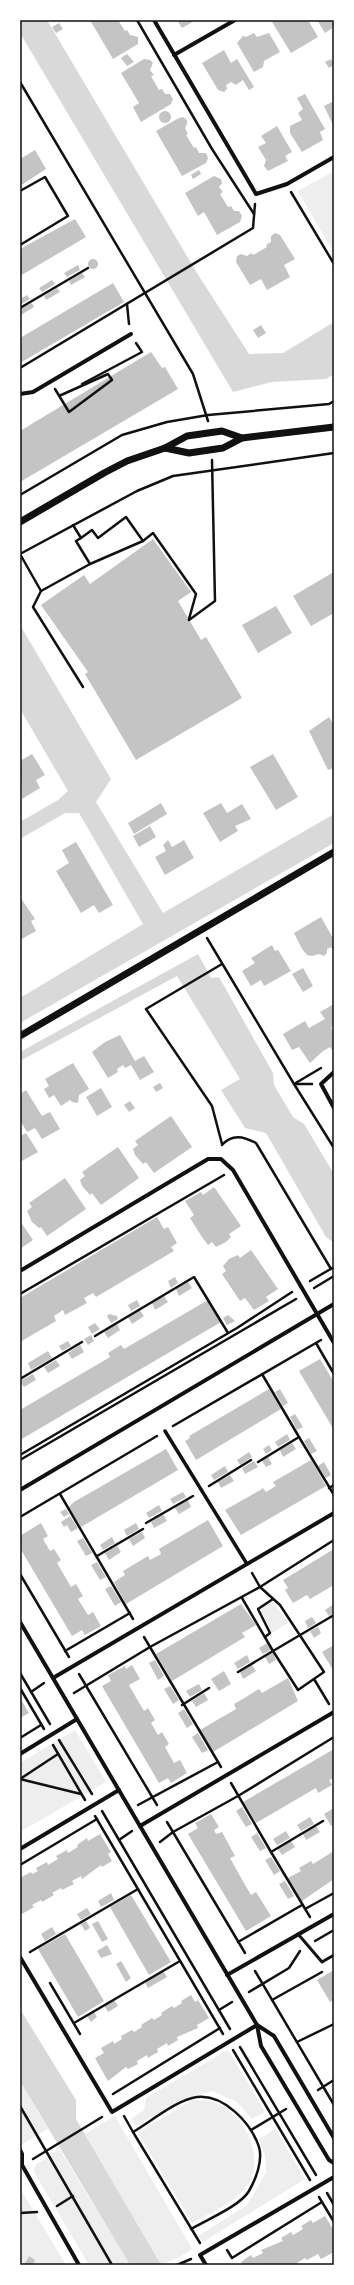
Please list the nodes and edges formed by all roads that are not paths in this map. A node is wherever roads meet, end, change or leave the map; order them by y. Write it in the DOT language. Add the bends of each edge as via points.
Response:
graph roads {
  1 [pos="154,20"];
  2 [pos="235,20"];
  3 [pos="174,55"];
  4 [pos="334,157"];
  5 [pos="131,334"];
  6 [pos="20,394"];
  7 [pos="334,427"];
  8 [pos="242,438"];
  9 [pos="165,448"];
  10 [pos="20,522"];
  11 [pos="334,852"];
  12 [pos="20,1036"];
  13 [pos="334,1072"];
  14 [pos="334,1108"];
  15 [pos="20,1272"];
  16 [pos="334,1304"];
  17 [pos="318,1313"];
  18 [pos="334,1343"];
  19 [pos="166,1431"];
  20 [pos="20,1490"];
  21 [pos="334,1513"];
  22 [pos="247,1564"];
  23 [pos="20,1622"];
  24 [pos="53,1678"];
  25 [pos="334,1712"];
  26 [pos="77,1719"];
  27 [pos="20,1754"];
  28 [pos="119,1790"];
  29 [pos="140,1826"];
  30 [pos="20,1848"];
  31 [pos="334,1914"];
  32 [pos="298,1934"];
  33 [pos="334,1955"];
  34 [pos="20,1957"];
  35 [pos="227,1975"];
  36 [pos="257,2025"];
  37 [pos="334,2138"];
  38 [pos="20,2150"];
  39 [pos="334,2163"];
  40 [pos="21,2166"];
  41 [pos="334,2177"];
  42 [pos="79,2265"];
  43 [pos="206,2265"];
  1 -- 3 [label="street"];
  2 -- 3 [label="street"];
  3 -- 4 [label="street" via="256,194 287,184"];
  5 -- 6 [label="street" via="33,392"];
  7 -- 8 [label="street"];
  8 -- 9 [label="street" via="222,448 189,453"];
  8 -- 9 [label="street" via="222,431 187,436"];
  9 -- 10 [label="street" via="127,461"];
  11 -- 12 [label="street"];
  13 -- 14 [label="street" via="321,1084"];
  15 -- 17 [label="street" via="208,1159 221,1159 233,1170"];
  16 -- 17 [label="street"];
  17 -- 18 [label="street"];
  17 -- 20 [label="street"];
  19 -- 22 [label="street"];
  21 -- 22 [label="street"];
  22 -- 24 [label="street"];
  23 -- 24 [label="street"];
  24 -- 26 [label="street"];
  25 -- 29 [label="street"];
  26 -- 27 [label="street"];
  26 -- 28 [label="street"];
  28 -- 29 [label="street"];
  28 -- 30 [label="street"];
  29 -- 35 [label="street"];
  31 -- 32 [label="street"];
  32 -- 33 [label="lane" via="322,1962"];
  32 -- 35 [label="street"];
  34 -- 36 [label="street" via="112,2112"];
  35 -- 36 [label="street"];
  36 -- 37 [label="street" via="274,2036"];
  36 -- 39 [label="street" via="261,2046 329,2160"];
  38 -- 40 [label="street"];
  40 -- 42 [label="street"];
  41 -- 43 [label="street" via="200,2255"];
}
